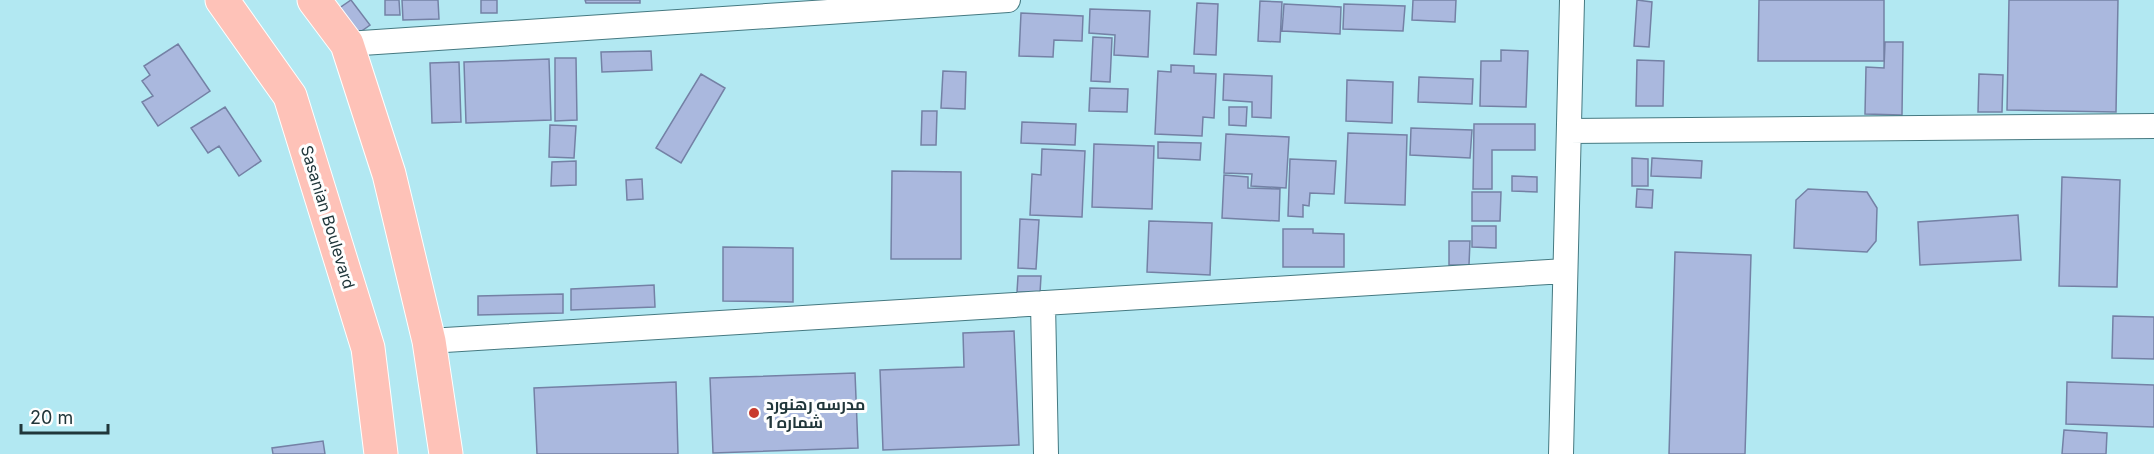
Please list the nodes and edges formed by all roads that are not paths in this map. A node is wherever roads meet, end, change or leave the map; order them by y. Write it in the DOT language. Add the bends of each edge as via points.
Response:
graph roads {
  1 [pos="222,0"];
  2 [pos="314,0"];
  3 [pos="1008,0"];
  4 [pos="1572,0"];
  5 [pos="348,44"];
  6 [pos="2154,126"];
  7 [pos="1569,132"];
  8 [pos="1565,271"];
  9 [pos="1043,303"];
  10 [pos="429,341"];
  11 [pos="381,454"];
  12 [pos="446,454"];
  13 [pos="1046,454"];
  14 [pos="1561,454"];
  1 -- 11 [label="highway, Sasanian Boulevard" via="290,96 368,348"];
  2 -- 5 [label="highway"];
  3 -- 5 [label="street"];
  4 -- 7 [label="street"];
  5 -- 10 [label="highway" via="389,174"];
  6 -- 7 [label="street"];
  7 -- 8 [label="street"];
  8 -- 9 [label="street"];
  8 -- 14 [label="street"];
  9 -- 10 [label="street"];
  9 -- 13 [label="street"];
  10 -- 12 [label="highway"];
}
